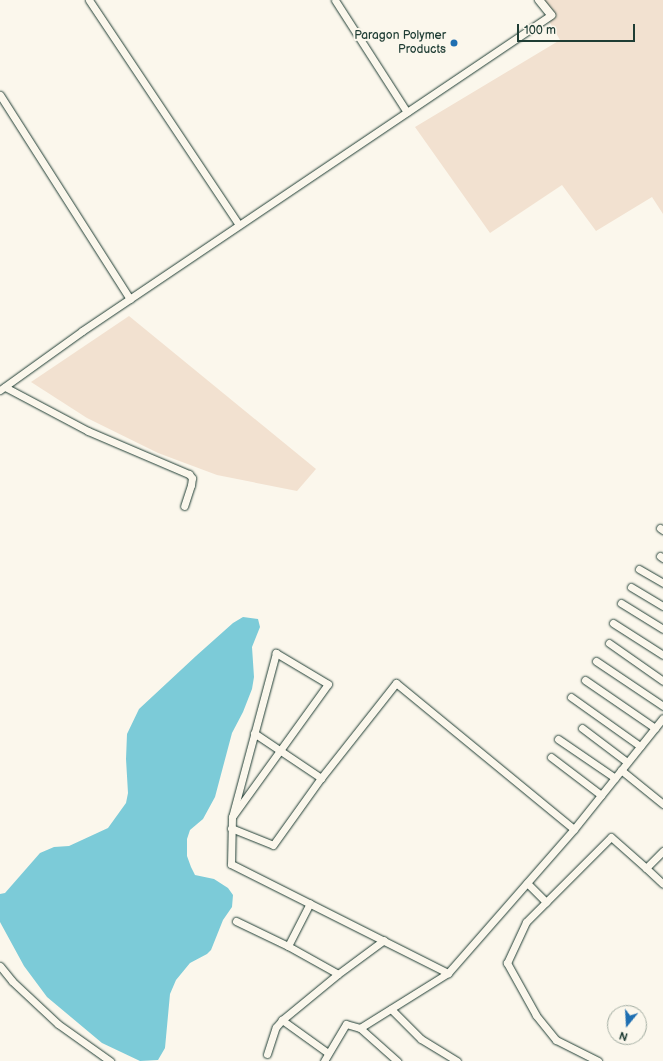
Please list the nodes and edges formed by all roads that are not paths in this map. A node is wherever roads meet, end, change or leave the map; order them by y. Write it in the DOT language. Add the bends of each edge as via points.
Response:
graph roads {
  1 [pos="89,0"];
  2 [pos="335,0"];
  3 [pos="539,0"];
  4 [pos="551,15"];
  5 [pos="0,95"];
  6 [pos="407,112"];
  7 [pos="239,225"];
  8 [pos="130,299"];
  9 [pos="2,388"];
  10 [pos="184,506"];
  11 [pos="639,569"];
  12 [pos="663,583"];
  13 [pos="631,587"];
  14 [pos="621,602"];
  15 [pos="663,606"];
  16 [pos="612,623"];
  17 [pos="663,629"];
  18 [pos="609,644"];
  19 [pos="663,655"];
  20 [pos="596,661"];
  21 [pos="585,680"];
  22 [pos="663,681"];
  23 [pos="570,697"];
  24 [pos="663,706"];
  25 [pos="663,718"];
  26 [pos="582,728"];
  27 [pos="655,728"];
  28 [pos="254,733"];
  29 [pos="558,739"];
  30 [pos="640,746"];
  31 [pos="280,751"];
  32 [pos="551,758"];
  33 [pos="627,762"];
  34 [pos="621,770"];
  35 [pos="321,778"];
  36 [pos="615,778"];
  37 [pos="601,795"];
  38 [pos="663,804"];
  39 [pos="232,817"];
  40 [pos="231,828"];
  41 [pos="574,829"];
  42 [pos="663,851"];
  43 [pos="646,868"];
  44 [pos="527,883"];
  45 [pos="663,884"];
  46 [pos="546,902"];
  47 [pos="310,903"];
  48 [pos="236,921"];
  49 [pos="384,940"];
  50 [pos="288,946"];
  51 [pos="0,966"];
  52 [pos="448,973"];
  53 [pos="338,974"];
  54 [pos="391,1009"];
  55 [pos="282,1020"];
  56 [pos="360,1028"];
  57 [pos="328,1053"];
  58 [pos="267,1054"];
  59 [pos="110,1061"];
  60 [pos="324,1061"];
  61 [pos="397,1061"];
  62 [pos="457,1061"];
  63 [pos="598,1061"];
  1 -- 7 [label="street"];
  2 -- 6 [label="street"];
  3 -- 4 [label="street"];
  4 -- 6 [label="street"];
  5 -- 8 [label="street"];
  6 -- 7 [label="street"];
  7 -- 8 [label="street"];
  8 -- 9 [label="street"];
  9 -- 10 [label="street" via="88,431 189,474 192,478 191,485"];
  11 -- 12 [label="street"];
  13 -- 15 [label="street"];
  14 -- 17 [label="street"];
  16 -- 19 [label="street"];
  18 -- 22 [label="street"];
  20 -- 24 [label="street"];
  21 -- 27 [label="street"];
  23 -- 30 [label="street"];
  25 -- 27 [label="street"];
  26 -- 33 [label="street"];
  27 -- 30 [label="street"];
  28 -- 31 [label="street"];
  28 -- 31 [label="street" via="276,653 328,684"];
  28 -- 39 [label="street"];
  29 -- 36 [label="street"];
  30 -- 33 [label="street"];
  31 -- 35 [label="street"];
  31 -- 39 [label="street"];
  32 -- 37 [label="street"];
  33 -- 34 [label="street"];
  34 -- 36 [label="street"];
  34 -- 38 [label="street"];
  35 -- 40 [label="street" via="273,845"];
  35 -- 41 [label="street" via="396,683"];
  36 -- 37 [label="street"];
  37 -- 41 [label="street"];
  39 -- 40 [label="street"];
  40 -- 47 [label="street" via="231,864"];
  41 -- 44 [label="street"];
  42 -- 43 [label="street"];
  43 -- 45 [label="street"];
  43 -- 46 [label="street" via="611,837"];
  44 -- 46 [label="street"];
  44 -- 52 [label="street"];
  46 -- 63 [label="street" via="526,922 507,963 536,1015 556,1040"];
  47 -- 49 [label="street"];
  47 -- 50 [label="street"];
  48 -- 50 [label="street"];
  49 -- 52 [label="street"];
  49 -- 53 [label="street"];
  50 -- 53 [label="street"];
  51 -- 59 [label="street" via="12,982 58,1024"];
  52 -- 54 [label="street"];
  53 -- 55 [label="street"];
  54 -- 56 [label="street"];
  54 -- 62 [label="street" via="422,1039"];
  55 -- 57 [label="street"];
  55 -- 58 [label="street" via="276,1027"];
  56 -- 57 [label="street" via="346,1024"];
  56 -- 61 [label="street"];
  57 -- 60 [label="street"];
}
